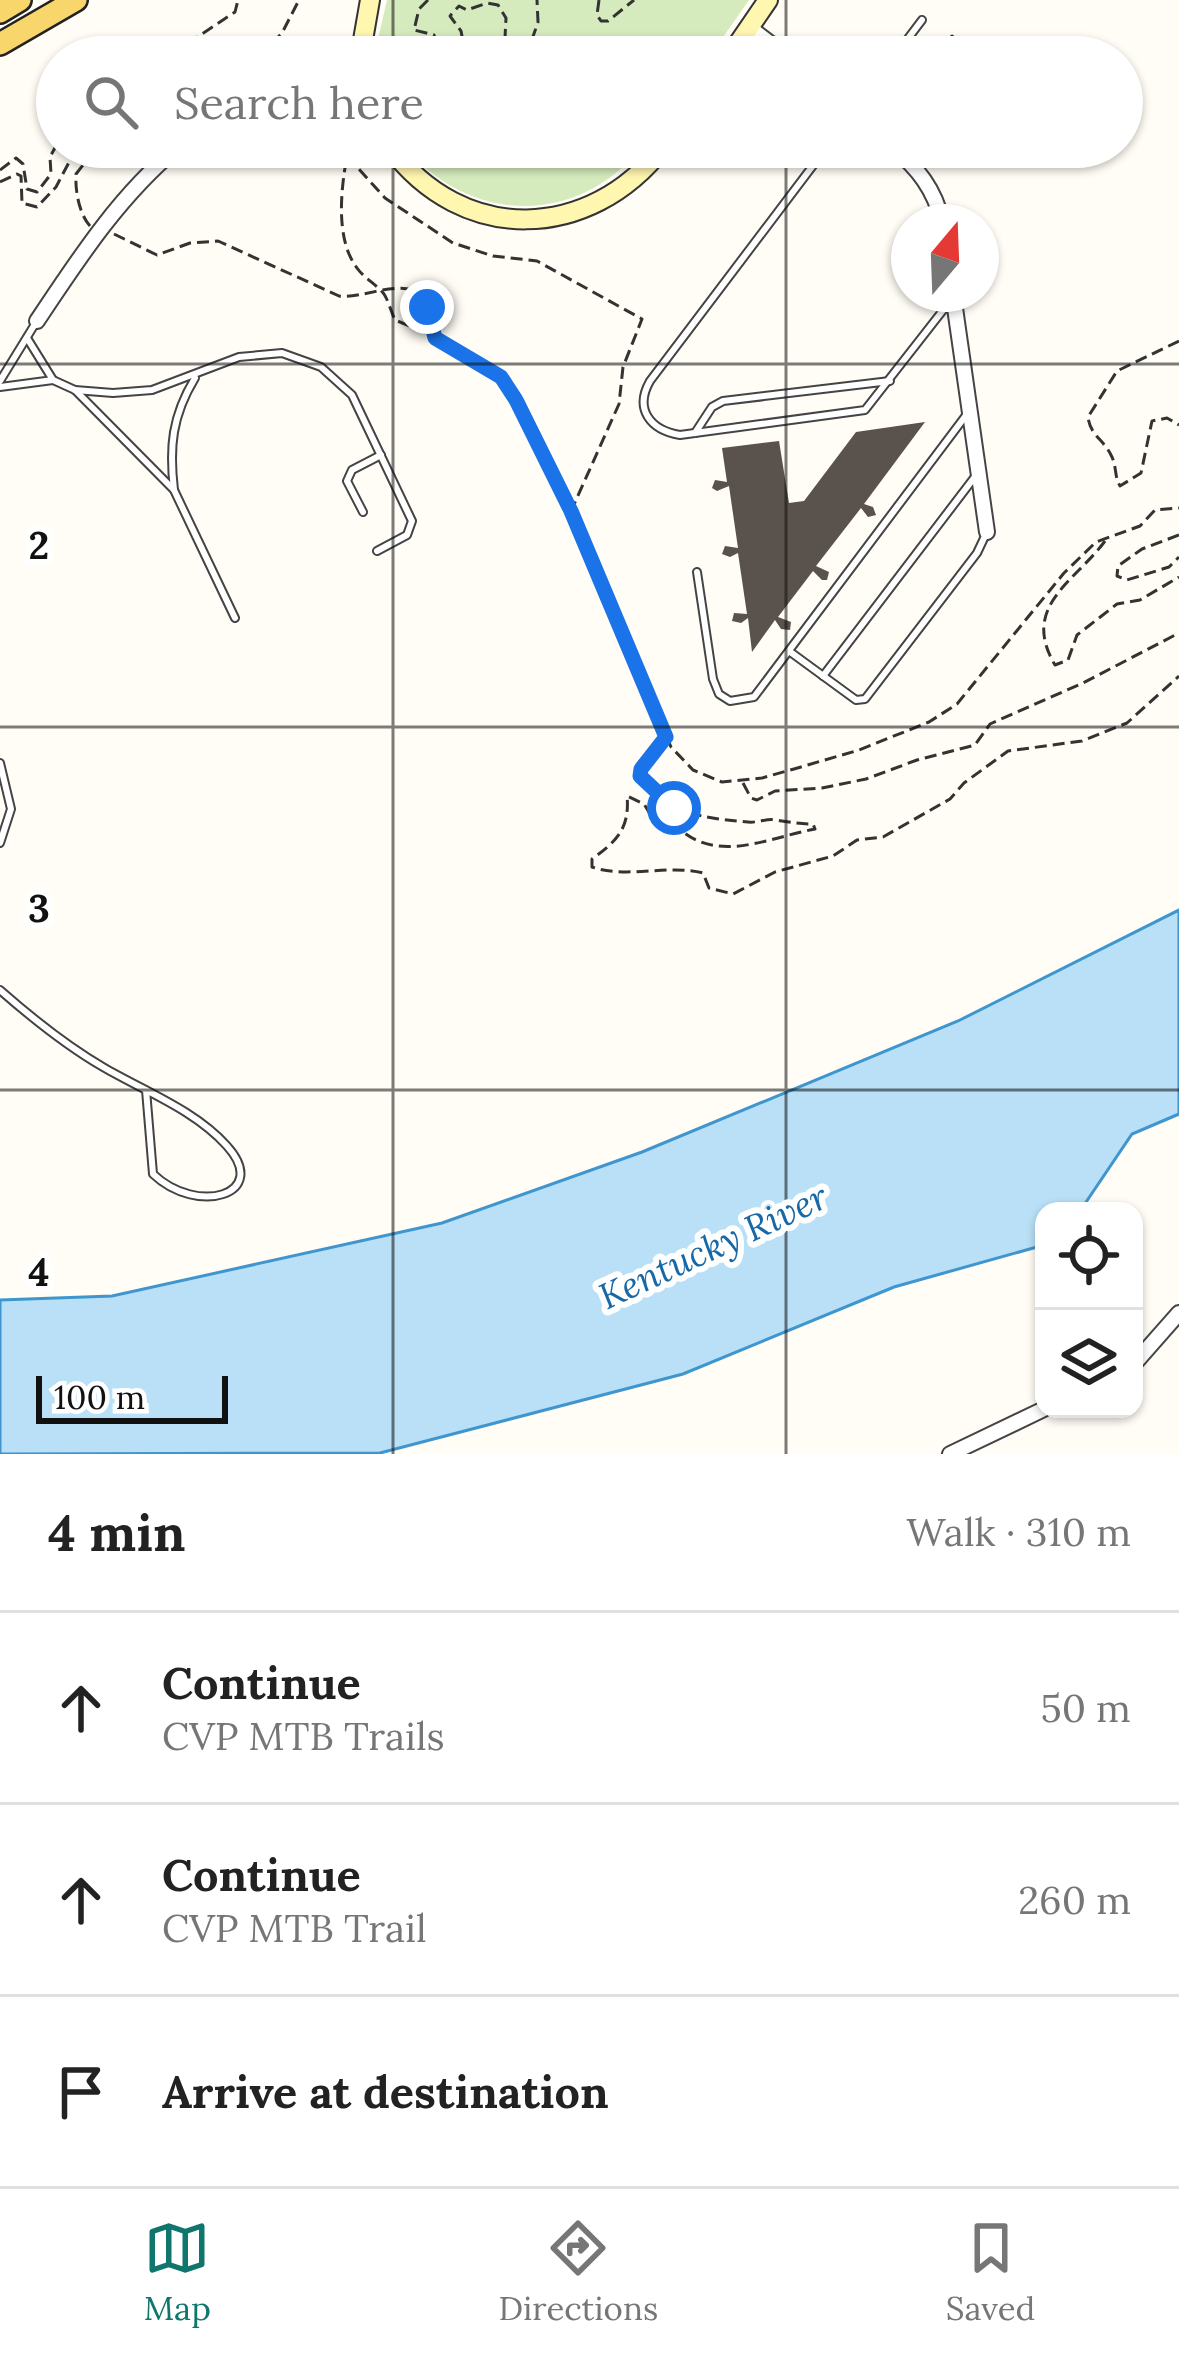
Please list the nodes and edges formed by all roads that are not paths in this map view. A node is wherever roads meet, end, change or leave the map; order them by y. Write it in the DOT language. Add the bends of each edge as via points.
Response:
graph roads {
  1 [pos="20,0"];
  2 [pos="76,0"];
  3 [pos="370,0"];
  4 [pos="769,0"];
  5 [pos="0,12"];
  6 [pos="922,20"];
  7 [pos="364,36"];
  8 [pos="743,36"];
  9 [pos="910,36"];
  10 [pos="0,44"];
  11 [pos="156,168"];
  12 [pos="407,168"];
  13 [pos="643,168"];
  14 [pos="811,168"];
  15 [pos="915,168"];
  16 [pos="936,204"];
  17 [pos="941,312"];
  18 [pos="955,312"];
  19 [pos="37,321"];
  20 [pos="26,338"];
  21 [pos="197,375"];
  22 [pos="53,380"];
  23 [pos="890,381"];
  24 [pos="0,384"];
  25 [pos="75,390"];
  26 [pos="969,411"];
  27 [pos="695,433"];
  28 [pos="381,454"];
  29 [pos="978,472"];
  30 [pos="174,490"];
  31 [pos="363,512"];
  32 [pos="987,532"];
  33 [pos="377,551"];
  34 [pos="697,572"];
  35 [pos="235,618"];
  36 [pos="789,651"];
  37 [pos="823,676"];
  38 [pos="0,763"];
  39 [pos="0,843"];
  40 [pos="0,990"];
  41 [pos="9,998"];
  42 [pos="0,1002"];
  43 [pos="146,1090"];
  44 [pos="1179,1313"];
  45 [pos="1143,1354"];
  46 [pos="1035,1413"];
  47 [pos="950,1454"];
  1 -- 5 [label="main road"];
  2 -- 10 [label="main road"];
  3 -- 7 [label="street"];
  4 -- 8 [label="street"];
  6 -- 9 [label="lane"];
  11 -- 19 [label="street" via="94,234"];
  12 -- 13 [label="street" via="443,197 515,220 559,217 608,198"];
  14 -- 27 [label="lane" via="644,392 653,425"];
  15 -- 16 [label="street"];
  17 -- 23 [label="lane"];
  18 -- 26 [label="street"];
  19 -- 20 [label="lane"];
  20 -- 22 [label="lane"];
  20 -- 24 [label="lane"];
  21 -- 25 [label="lane" via="152,390"];
  21 -- 28 [label="lane" via="239,357 282,353 321,367 352,394"];
  21 -- 30 [label="lane" via="172,425"];
  22 -- 24 [label="lane"];
  22 -- 25 [label="lane"];
  23 -- 27 [label="lane" via="865,410"];
  23 -- 27 [label="lane" via="723,400"];
  25 -- 30 [label="lane"];
  26 -- 29 [label="street"];
  26 -- 36 [label="lane"];
  28 -- 31 [label="lane" via="347,481"];
  28 -- 33 [label="lane" via="412,521 407,535"];
  29 -- 32 [label="street"];
  29 -- 37 [label="lane"];
  30 -- 35 [label="lane"];
  32 -- 37 [label="lane" via="865,699"];
  34 -- 36 [label="lane" via="718,694 754,697"];
  36 -- 37 [label="lane"];
  38 -- 39 [label="lane" via="11,809"];
  40 -- 41 [label="lane"];
  41 -- 42 [label="lane"];
  41 -- 43 [label="lane" via="69,1047"];
  43 -- 43 [label="lane" via="228,1147 239,1166 225,1196 203,1200 153,1174"];
  44 -- 45 [label="street"];
  46 -- 47 [label="street"];
}
